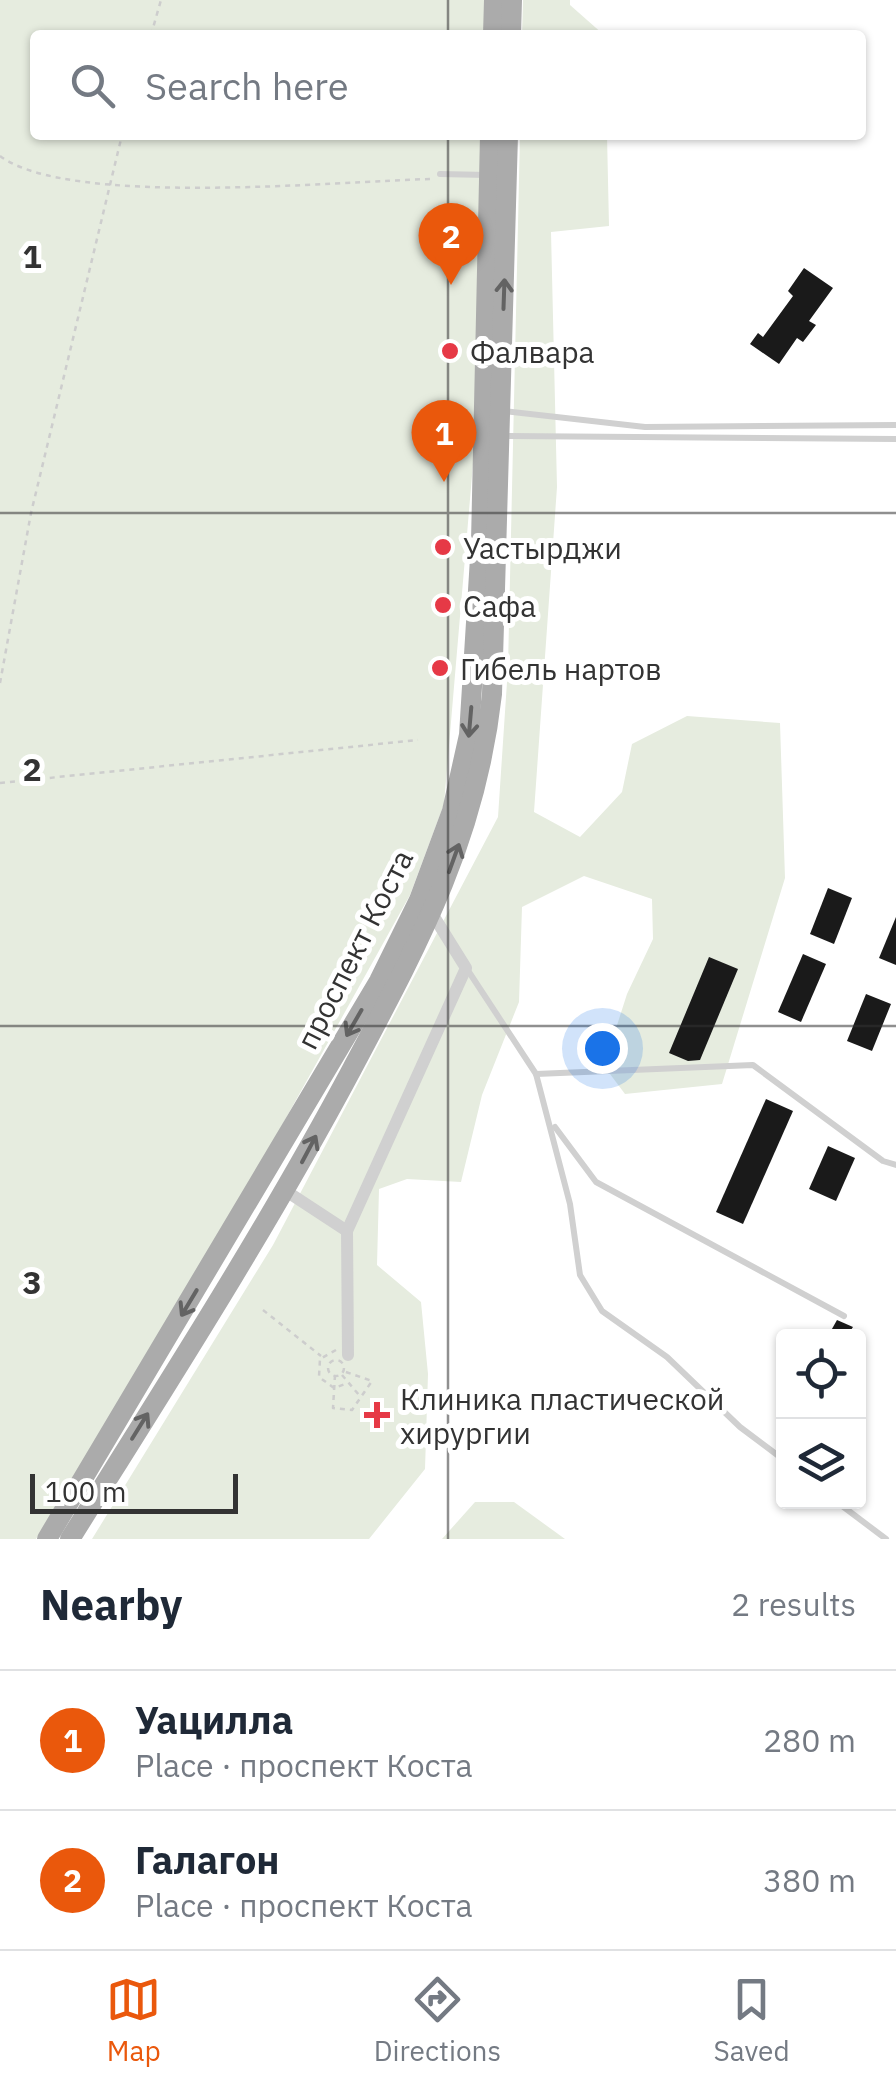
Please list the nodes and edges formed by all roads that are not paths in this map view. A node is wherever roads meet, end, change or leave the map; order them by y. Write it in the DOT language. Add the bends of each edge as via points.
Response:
graph roads {
  1 [pos="494,0"];
  2 [pos="512,0"];
  3 [pos="493,30"];
  4 [pos="511,30"];
  5 [pos="490,140"];
  6 [pos="508,140"];
  7 [pos="488,175"];
  8 [pos="437,176"];
  9 [pos="501,410"];
  10 [pos="896,426"];
  11 [pos="500,436"];
  12 [pos="896,440"];
  13 [pos="433,915"];
  14 [pos="466,968"];
  15 [pos="536,1074"];
  16 [pos="551,1122"];
  17 [pos="896,1165"];
  18 [pos="286,1191"];
  19 [pos="347,1231"];
  20 [pos="844,1316"];
  21 [pos="348,1354"];
  22 [pos="776,1454"];
  23 [pos="846,1509"];
  24 [pos="47,1539"];
  25 [pos="70,1539"];
  26 [pos="886,1539"];
  1 -- 3 [label="main road"];
  2 -- 4 [label="main road"];
  5 -- 7 [label="main road, проспект Коста"];
  9 -- 6 [label="main road, проспект Коста, one-way"];
  7 -- 8 [label="lane"];
  7 -- 24 [label="main road, проспект Коста, one-way" via="481,542 470,734 452,811 419,900 378,981"];
  9 -- 10 [label="lane" via="645,427"];
  9 -- 11 [label="main road, проспект Коста"];
  11 -- 12 [label="lane"];
  13 -- 11 [label="main road, проспект Коста, one-way" via="486,753"];
  13 -- 14 [label="street"];
  18 -- 13 [label="main road, проспект Коста, one-way"];
  14 -- 15 [label="lane"];
  14 -- 19 [label="street"];
  15 -- 16 [label="lane"];
  15 -- 17 [label="lane" via="753,1065"];
  16 -- 20 [label="lane" via="596,1182"];
  16 -- 22 [label="lane" via="580,1275 602,1311 667,1356"];
  18 -- 19 [label="street"];
  25 -- 18 [label="main road, проспект Коста, one-way"];
  19 -- 21 [label="street"];
  23 -- 26 [label="lane"];
}
